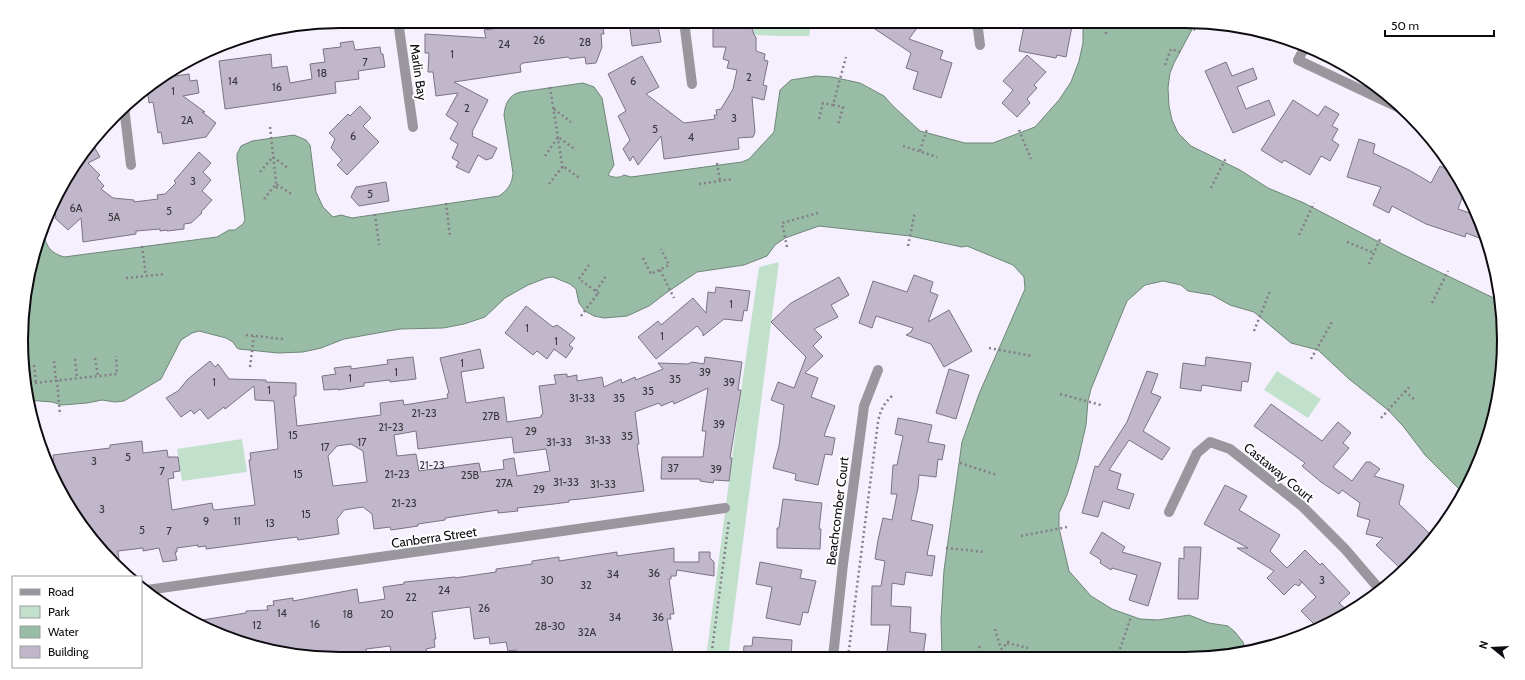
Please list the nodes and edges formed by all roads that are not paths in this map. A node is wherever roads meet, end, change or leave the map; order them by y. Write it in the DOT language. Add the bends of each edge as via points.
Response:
graph roads {
  1 [pos="399,28"];
  2 [pos="685,28"];
  3 [pos="978,28"];
  4 [pos="980,45"];
  5 [pos="1303,51"];
  6 [pos="692,84"];
  7 [pos="1388,103"];
  8 [pos="125,114"];
  9 [pos="413,127"];
  10 [pos="131,165"];
  11 [pos="878,370"];
  12 [pos="725,508"];
  13 [pos="1169,512"];
  14 [pos="1377,586"];
  15 [pos="152,589"];
  16 [pos="834,652"];
  1 -- 9 [label="street, Marlin Bay"];
  2 -- 6 [label="street"];
  3 -- 4 [label="street"];
  5 -- 7 [label="street" via="1298,60"];
  8 -- 10 [label="street"];
  11 -- 16 [label="street, Beachcomber Court" via="864,406"];
  12 -- 15 [label="street, Canberra Street"];
  13 -- 14 [label="street, Castaway Court" via="1197,453 1210,442 1230,449 1302,506"];
}
